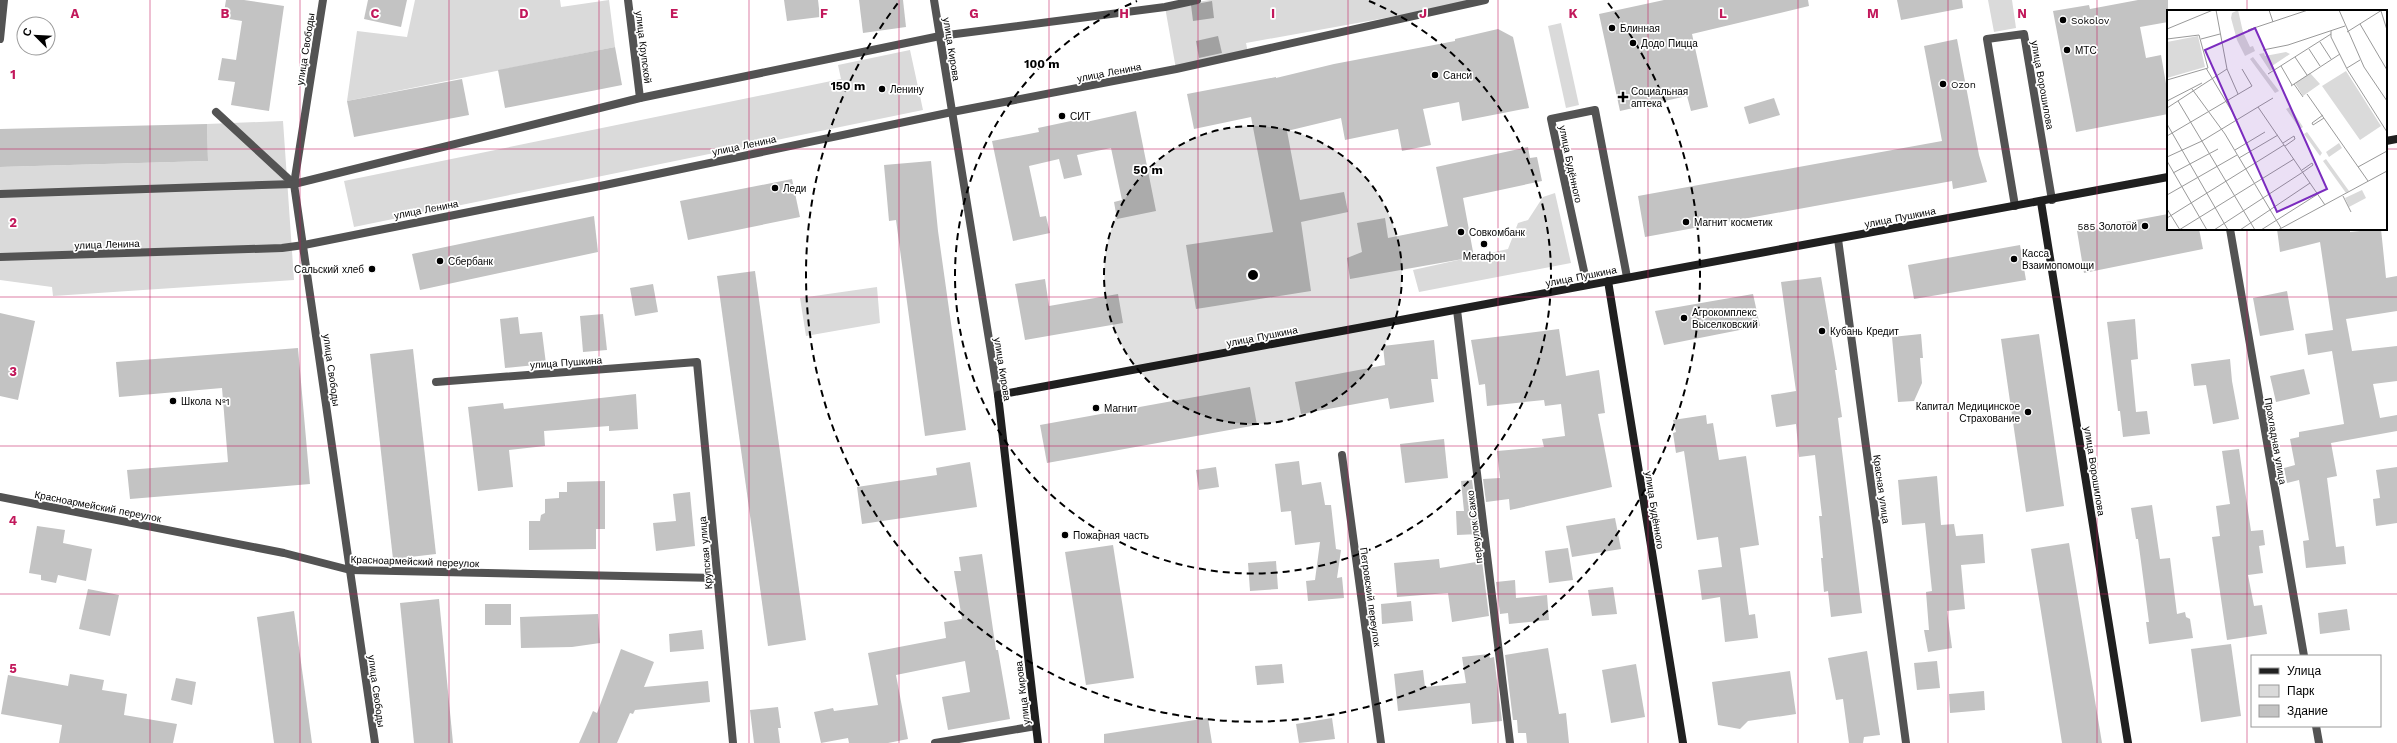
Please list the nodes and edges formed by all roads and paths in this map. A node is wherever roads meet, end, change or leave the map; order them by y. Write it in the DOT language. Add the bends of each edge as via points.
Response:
graph roads {
  1 [pos="4,0"];
  2 [pos="323,0"];
  3 [pos="628,0"];
  4 [pos="934,0"];
  5 [pos="1197,0"];
  6 [pos="1485,0"];
  7 [pos="940,36"];
  8 [pos="0,39"];
  9 [pos="640,98"];
  10 [pos="216,112"];
  11 [pos="952,112"];
  12 [pos="2397,139"];
  13 [pos="2387,141"];
  14 [pos="2397,143"];
  15 [pos="2167,177"];
  16 [pos="294,184"];
  17 [pos="0,194"];
  18 [pos="2052,200"];
  19 [pos="2041,202"];
  20 [pos="2015,206"];
  21 [pos="2230,230"];
  22 [pos="1838,239"];
  23 [pos="304,245"];
  24 [pos="0,257"];
  25 [pos="1627,277"];
  26 [pos="1608,281"];
  27 [pos="1587,285"];
  28 [pos="1457,310"];
  29 [pos="697,362"];
  30 [pos="436,382"];
  31 [pos="998,395"];
  32 [pos="1342,454"];
  33 [pos="0,497"];
  34 [pos="350,570"];
  35 [pos="717,578"];
  36 [pos="2304,655"];
  37 [pos="1036,726"];
  38 [pos="2316,727"];
  39 [pos="375,743"];
  40 [pos="733,743"];
  41 [pos="935,743"];
  42 [pos="1038,743"];
  43 [pos="1381,743"];
  44 [pos="1510,743"];
  45 [pos="1683,743"];
  46 [pos="1906,743"];
  47 [pos="2128,743"];
  48 [pos="2319,743"];
  1 -- 8 [label="street"];
  2 -- 16 [label="street, улица Свободы"];
  3 -- 9 [label="street, улица Крупской"];
  4 -- 7 [label="street, улица Кирова"];
  5 -- 7 [label="street" via="1165,7"];
  6 -- 11 [label="street, улица Ленина" via="1176,69"];
  7 -- 9 [label="street"];
  7 -- 11 [label="street, улица Кирова"];
  9 -- 16 [label="street"];
  10 -- 16 [label="street"];
  11 -- 23 [label="street, улица Ленина"];
  11 -- 31 [label="street, улица Кирова"];
  12 -- 13 [label="main road"];
  12 -- 14 [label="street"];
  15 -- 18 [label="main road, улица Пушкина"];
  16 -- 17 [label="street"];
  16 -- 23 [label="street, улица Свободы"];
  18 -- 19 [label="main road, улица Пушкина"];
  18 -- 20 [label="street, улица Ворошилова" via="2024,34 1987,39"];
  19 -- 20 [label="main road, улица Пушкина"];
  19 -- 47 [label="main road, улица Ворошилова"];
  20 -- 22 [label="main road, улица Пушкина"];
  21 -- 36 [label="street, Прохладная улица"];
  22 -- 25 [label="main road, улица Пушкина"];
  22 -- 46 [label="street, Красная улица"];
  23 -- 24 [label="street, улица Ленина" via="282,248"];
  23 -- 34 [label="street, улица Свободы"];
  25 -- 26 [label="main road, улица Пушкина"];
  25 -- 27 [label="street, улица Будённого" via="1595,110 1550,119"];
  26 -- 27 [label="main road, улица Пушкина"];
  26 -- 45 [label="main road, улица Будённого"];
  27 -- 28 [label="main road, улица Пушкина"];
  28 -- 31 [label="main road, улица Пушкина"];
  28 -- 44 [label="street, переулок Сакко"];
  29 -- 30 [label="street, улица Пушкина"];
  29 -- 35 [label="street, Крупская улица"];
  31 -- 37 [label="main road, улица Кирова"];
  32 -- 43 [label="street, Петровский переулок"];
  33 -- 34 [label="street, Красноармейский переулок" via="284,553"];
  34 -- 35 [label="street, Красноармейский переулок"];
  34 -- 39 [label="street, улица Свободы"];
  35 -- 40 [label="street, Крупская улица"];
  37 -- 41 [label="street"];
  37 -- 42 [label="main road, улица Кирова"];
  38 -- 48 [label="street"];
}
